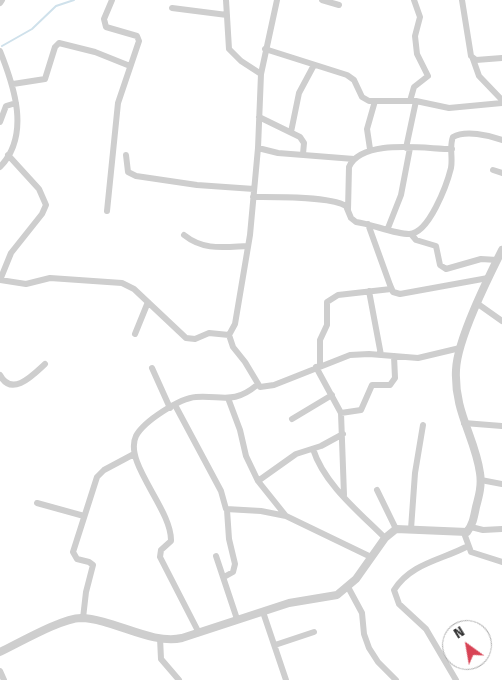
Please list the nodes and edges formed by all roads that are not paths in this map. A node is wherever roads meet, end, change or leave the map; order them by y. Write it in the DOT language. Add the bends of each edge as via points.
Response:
graph roads {
  1 [pos="112,0"];
  2 [pos="225,0"];
  3 [pos="277,0"];
  4 [pos="322,0"];
  5 [pos="414,0"];
  6 [pos="462,0"];
  7 [pos="339,5"];
  8 [pos="172,8"];
  9 [pos="226,15"];
  10 [pos="265,49"];
  11 [pos="0,51"];
  12 [pos="502,58"];
  13 [pos="473,59"];
  14 [pos="126,64"];
  15 [pos="314,65"];
  16 [pos="261,74"];
  17 [pos="13,84"];
  18 [pos="374,101"];
  19 [pos="413,101"];
  20 [pos="502,101"];
  21 [pos="16,102"];
  22 [pos="259,117"];
  23 [pos="0,122"];
  24 [pos="291,132"];
  25 [pos="502,140"];
  26 [pos="258,148"];
  27 [pos="408,148"];
  28 [pos="370,149"];
  29 [pos="452,149"];
  30 [pos="304,154"];
  31 [pos="8,155"];
  32 [pos="126,155"];
  33 [pos="354,159"];
  34 [pos="0,167"];
  35 [pos="493,170"];
  36 [pos="502,173"];
  37 [pos="254,189"];
  38 [pos="253,197"];
  39 [pos="348,210"];
  40 [pos="107,211"];
  41 [pos="368,224"];
  42 [pos="388,228"];
  43 [pos="410,234"];
  44 [pos="184,235"];
  45 [pos="248,246"];
  46 [pos="502,250"];
  47 [pos="4,258"];
  48 [pos="497,260"];
  49 [pos="488,278"];
  50 [pos="0,280"];
  51 [pos="391,288"];
  52 [pos="369,291"];
  53 [pos="148,302"];
  54 [pos="478,304"];
  55 [pos="502,321"];
  56 [pos="135,334"];
  57 [pos="229,335"];
  58 [pos="460,348"];
  59 [pos="381,354"];
  60 [pos="394,356"];
  61 [pos="45,364"];
  62 [pos="318,366"];
  63 [pos="152,368"];
  64 [pos="0,375"];
  65 [pos="257,385"];
  66 [pos="332,395"];
  67 [pos="228,398"];
  68 [pos="172,406"];
  69 [pos="341,413"];
  70 [pos="292,419"];
  71 [pos="464,423"];
  72 [pos="423,425"];
  73 [pos="502,426"];
  74 [pos="343,434"];
  75 [pos="313,449"];
  76 [pos="134,454"];
  77 [pos="481,480"];
  78 [pos="258,481"];
  79 [pos="502,484"];
  80 [pos="377,490"];
  81 [pos="344,495"];
  82 [pos="37,503"];
  83 [pos="227,510"];
  84 [pos="84,516"];
  85 [pos="286,516"];
  86 [pos="411,529"];
  87 [pos="502,529"];
  88 [pos="396,530"];
  89 [pos="467,530"];
  90 [pos="385,538"];
  91 [pos="468,546"];
  92 [pos="216,556"];
  93 [pos="371,557"];
  94 [pos="502,562"];
  95 [pos="224,577"];
  96 [pos="348,587"];
  97 [pos="263,612"];
  98 [pos="83,618"];
  99 [pos="237,619"];
  100 [pos="199,632"];
  101 [pos="314,632"];
  102 [pos="160,638"];
  103 [pos="275,645"];
  104 [pos="0,652"];
  105 [pos="0,671"];
  106 [pos="4,680"];
  107 [pos="179,680"];
  108 [pos="286,680"];
  109 [pos="396,680"];
  110 [pos="456,680"];
  1 -- 14 [label="street" via="104,19 106,27 138,38"];
  2 -- 9 [label="street"];
  3 -- 10 [label="street"];
  4 -- 7 [label="street"];
  5 -- 19 [label="street" via="420,17 415,36 417,54 428,76 414,87"];
  6 -- 13 [label="street"];
  8 -- 9 [label="street"];
  9 -- 16 [label="street" via="229,49 241,62"];
  10 -- 15 [label="street"];
  10 -- 16 [label="street"];
  11 -- 17 [label="street"];
  12 -- 13 [label="street"];
  13 -- 20 [label="street" via="479,76"];
  14 -- 17 [label="street" via="59,43 46,78"];
  14 -- 40 [label="street" via="118,103"];
  15 -- 18 [label="street" via="351,76 362,97"];
  15 -- 24 [label="street" via="299,93"];
  16 -- 22 [label="street"];
  17 -- 21 [label="street"];
  18 -- 19 [label="street"];
  18 -- 28 [label="street" via="366,130"];
  19 -- 20 [label="street" via="449,108"];
  19 -- 27 [label="street"];
  21 -- 23 [label="street" via="6,106"];
  21 -- 31 [label="street" via="17,127"];
  22 -- 24 [label="street"];
  22 -- 26 [label="street"];
  24 -- 30 [label="street" via="303,140"];
  25 -- 29 [label="street" via="494,136 461,134 453,137"];
  26 -- 30 [label="street"];
  26 -- 37 [label="street"];
  27 -- 28 [label="street"];
  27 -- 29 [label="street"];
  27 -- 42 [label="street" via="401,195"];
  28 -- 33 [label="street"];
  29 -- 43 [label="street" via="448,178 435,208 421,230"];
  30 -- 33 [label="street"];
  31 -- 34 [label="street"];
  31 -- 47 [label="street" via="40,189 46,205"];
  32 -- 37 [label="street" via="128,172 136,176"];
  33 -- 39 [label="street" via="349,167"];
  35 -- 36 [label="street"];
  37 -- 38 [label="street"];
  38 -- 39 [label="street" via="336,202"];
  38 -- 45 [label="street"];
  39 -- 41 [label="street" via="354,220"];
  41 -- 42 [label="street"];
  41 -- 51 [label="street"];
  42 -- 43 [label="street"];
  43 -- 48 [label="street" via="416,240 436,246 440,265 446,269 481,259"];
  44 -- 45 [label="street" via="196,244 208,247"];
  45 -- 57 [label="street" via="234,328"];
  46 -- 48 [label="street"];
  47 -- 50 [label="street"];
  48 -- 49 [label="street"];
  49 -- 51 [label="street" via="400,294"];
  49 -- 54 [label="street"];
  50 -- 53 [label="street" via="26,284 44,279 122,283"];
  51 -- 52 [label="street"];
  52 -- 59 [label="street"];
  52 -- 62 [label="street" via="338,295 327,302 327,325 320,340"];
  53 -- 56 [label="street"];
  53 -- 57 [label="street" via="186,338 195,339 209,333"];
  54 -- 55 [label="street"];
  54 -- 58 [label="street"];
  57 -- 65 [label="street"];
  58 -- 60 [label="street" via="427,358"];
  58 -- 71 [label="street" via="456,388"];
  59 -- 60 [label="street"];
  59 -- 62 [label="street" via="350,355"];
  60 -- 69 [label="street" via="395,378 390,385 372,384 361,410"];
  61 -- 64 [label="street" via="17,385 4,381"];
  62 -- 65 [label="street" via="266,387"];
  62 -- 66 [label="street"];
  63 -- 68 [label="street"];
  65 -- 67 [label="street" via="248,392"];
  66 -- 69 [label="street"];
  66 -- 70 [label="street"];
  67 -- 68 [label="street" via="196,397"];
  67 -- 78 [label="street" via="245,453"];
  68 -- 76 [label="street" via="137,434"];
  68 -- 83 [label="street" via="221,492"];
  69 -- 74 [label="street"];
  71 -- 73 [label="street"];
  71 -- 77 [label="street"];
  72 -- 86 [label="street"];
  74 -- 75 [label="street"];
  74 -- 81 [label="street"];
  75 -- 78 [label="street" via="296,454"];
  75 -- 81 [label="street" via="321,468"];
  76 -- 84 [label="street" via="100,473"];
  76 -- 100 [label="street" via="166,517 171,534 171,541 161,550 160,557"];
  77 -- 79 [label="street"];
  77 -- 89 [label="street"];
  78 -- 85 [label="street"];
  80 -- 88 [label="street"];
  81 -- 90 [label="street"];
  82 -- 84 [label="street"];
  83 -- 85 [label="street"];
  83 -- 95 [label="street" via="235,564 233,572"];
  84 -- 98 [label="street" via="73,552 77,559 93,565"];
  85 -- 93 [label="street"];
  86 -- 88 [label="street"];
  86 -- 89 [label="street"];
  87 -- 89 [label="street"];
  88 -- 90 [label="street"];
  89 -- 91 [label="street"];
  90 -- 93 [label="street"];
  91 -- 94 [label="street" via="476,555"];
  91 -- 110 [label="street" via="420,565 394,590 399,604 426,630"];
  92 -- 95 [label="street"];
  93 -- 96 [label="street"];
  95 -- 99 [label="street"];
  96 -- 97 [label="street" via="331,596"];
  96 -- 109 [label="street" via="362,613 369,648"];
  97 -- 99 [label="street"];
  97 -- 103 [label="street"];
  98 -- 102 [label="street"];
  98 -- 104 [label="street" via="64,623"];
  99 -- 100 [label="street"];
  100 -- 102 [label="street" via="175,640"];
  101 -- 103 [label="street"];
  102 -- 107 [label="street" via="161,659"];
  103 -- 108 [label="street"];
  105 -- 106 [label="street"];
}
